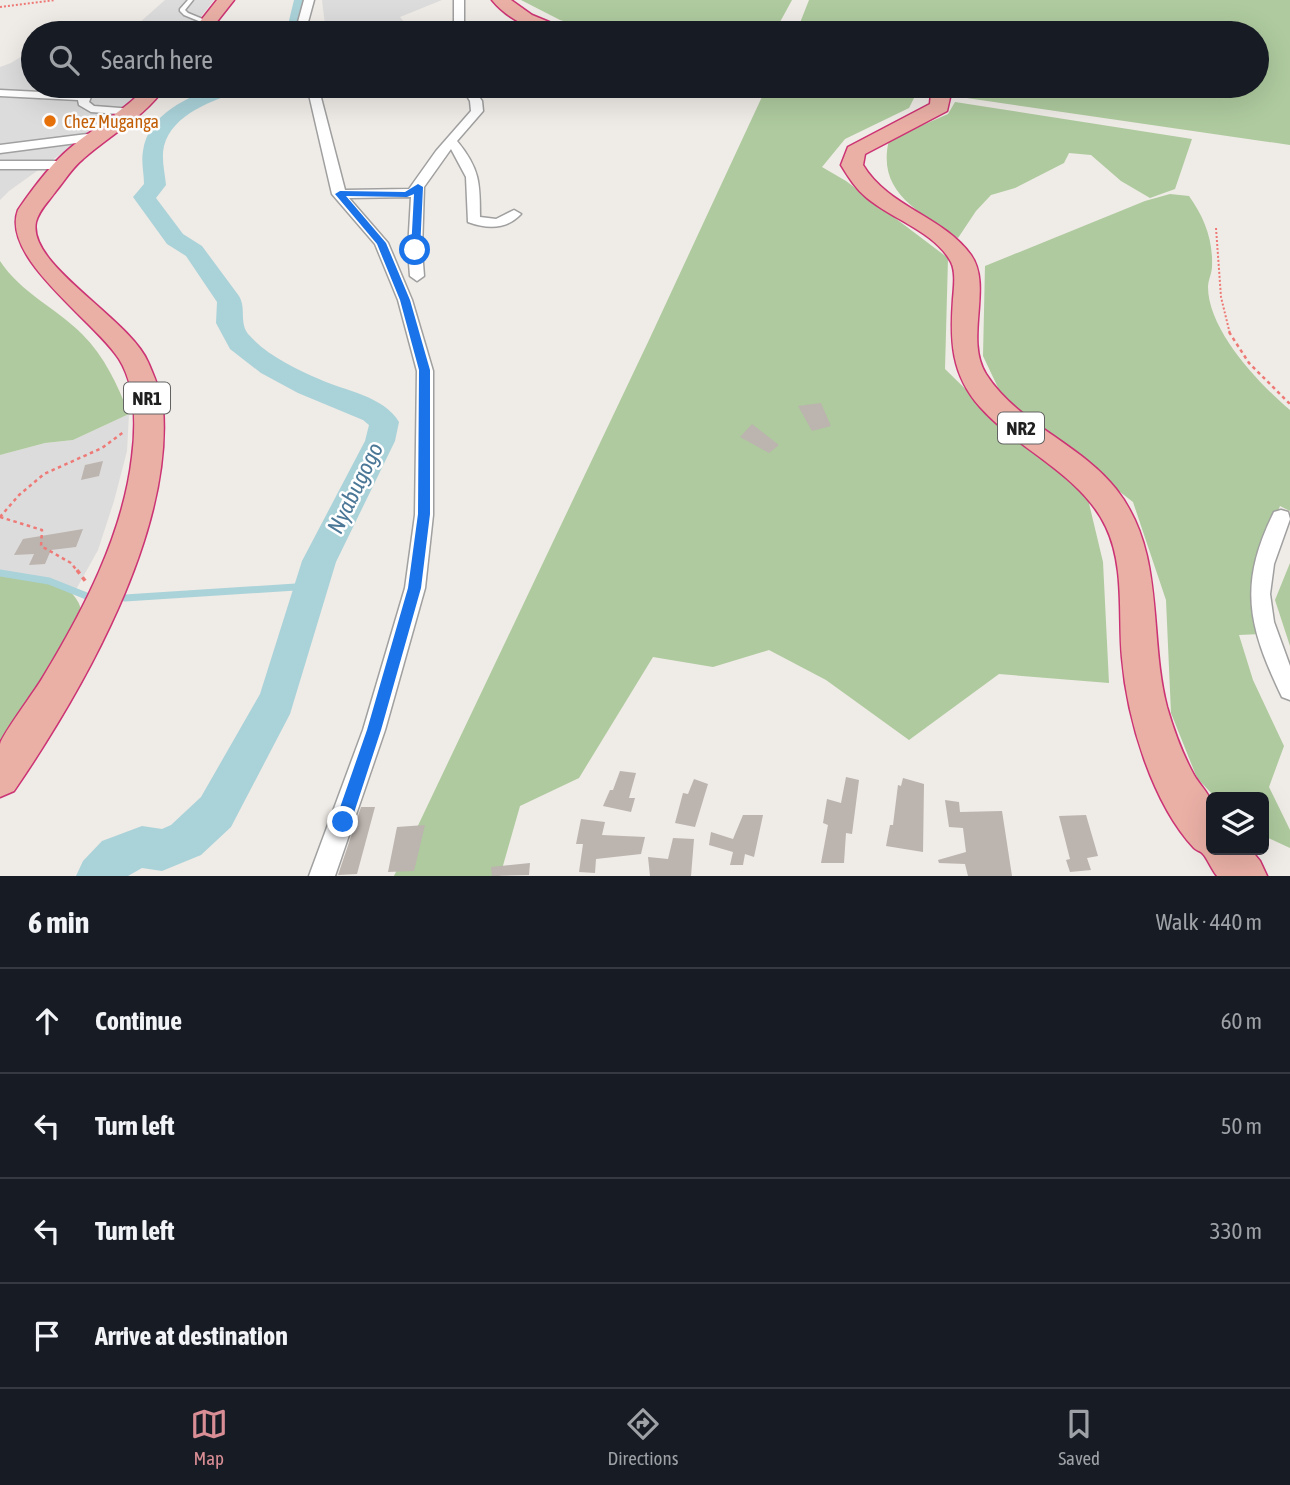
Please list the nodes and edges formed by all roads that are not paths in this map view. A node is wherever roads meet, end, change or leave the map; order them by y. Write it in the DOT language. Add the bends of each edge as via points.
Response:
graph roads {
  1 [pos="191,0"];
  2 [pos="226,0"];
  3 [pos="309,0"];
  4 [pos="458,0"];
  5 [pos="500,0"];
  6 [pos="194,21"];
  7 [pos="209,21"];
  8 [pos="303,21"];
  9 [pos="459,21"];
  10 [pos="531,21"];
  11 [pos="0,93"];
  12 [pos="21,95"];
  13 [pos="84,98"];
  14 [pos="146,98"];
  15 [pos="315,98"];
  16 [pos="474,98"];
  17 [pos="941,98"];
  18 [pos="133,112"];
  19 [pos="103,136"];
  20 [pos="451,141"];
  21 [pos="0,149"];
  22 [pos="0,165"];
  23 [pos="64,165"];
  24 [pos="418,187"];
  25 [pos="340,194"];
  26 [pos="514,214"];
  27 [pos="417,276"];
  28 [pos="1281,518"];
  29 [pos="1290,689"];
  30 [pos="0,778"];
  31 [pos="1206,829"];
  32 [pos="1227,855"];
  33 [pos="322,876"];
  34 [pos="1245,876"];
  1 -- 6 [label="lane" via="182,10"];
  2 -- 7 [label="highway"];
  3 -- 8 [label="street"];
  4 -- 9 [label="street"];
  5 -- 10 [label="highway"];
  11 -- 12 [label="street"];
  13 -- 18 [label="street" via="83,103 91,109"];
  14 -- 18 [label="highway, NR1"];
  15 -- 25 [label="street"];
  16 -- 20 [label="street" via="477,111"];
  17 -- 31 [label="highway, NR2 / NR2" via="940,107 855,151 852,165 865,186 933,233 962,260 967,275 964,352 984,392 998,409 1077,471 1117,515 1131,552 1145,695 1180,793"];
  18 -- 19 [label="highway, NR1"];
  19 -- 21 [label="street"];
  19 -- 23 [label="highway, NR1"];
  20 -- 24 [label="street"];
  20 -- 26 [label="street" via="470,164 473,219 485,225 505,222"];
  22 -- 23 [label="street"];
  23 -- 30 [label="highway, NR1" via="30,210 23,234 42,267 116,337 134,362 147,390 144,480 105,596 63,680"];
  24 -- 25 [label="street" via="407,194"];
  24 -- 27 [label="street"];
  25 -- 33 [label="street" via="381,243 405,300 425,370 424,514 415,588 398,649"];
  28 -- 29 [label="street" via="1261,580 1260,599 1266,630"];
  32 -- 34 [label="highway"];
}
